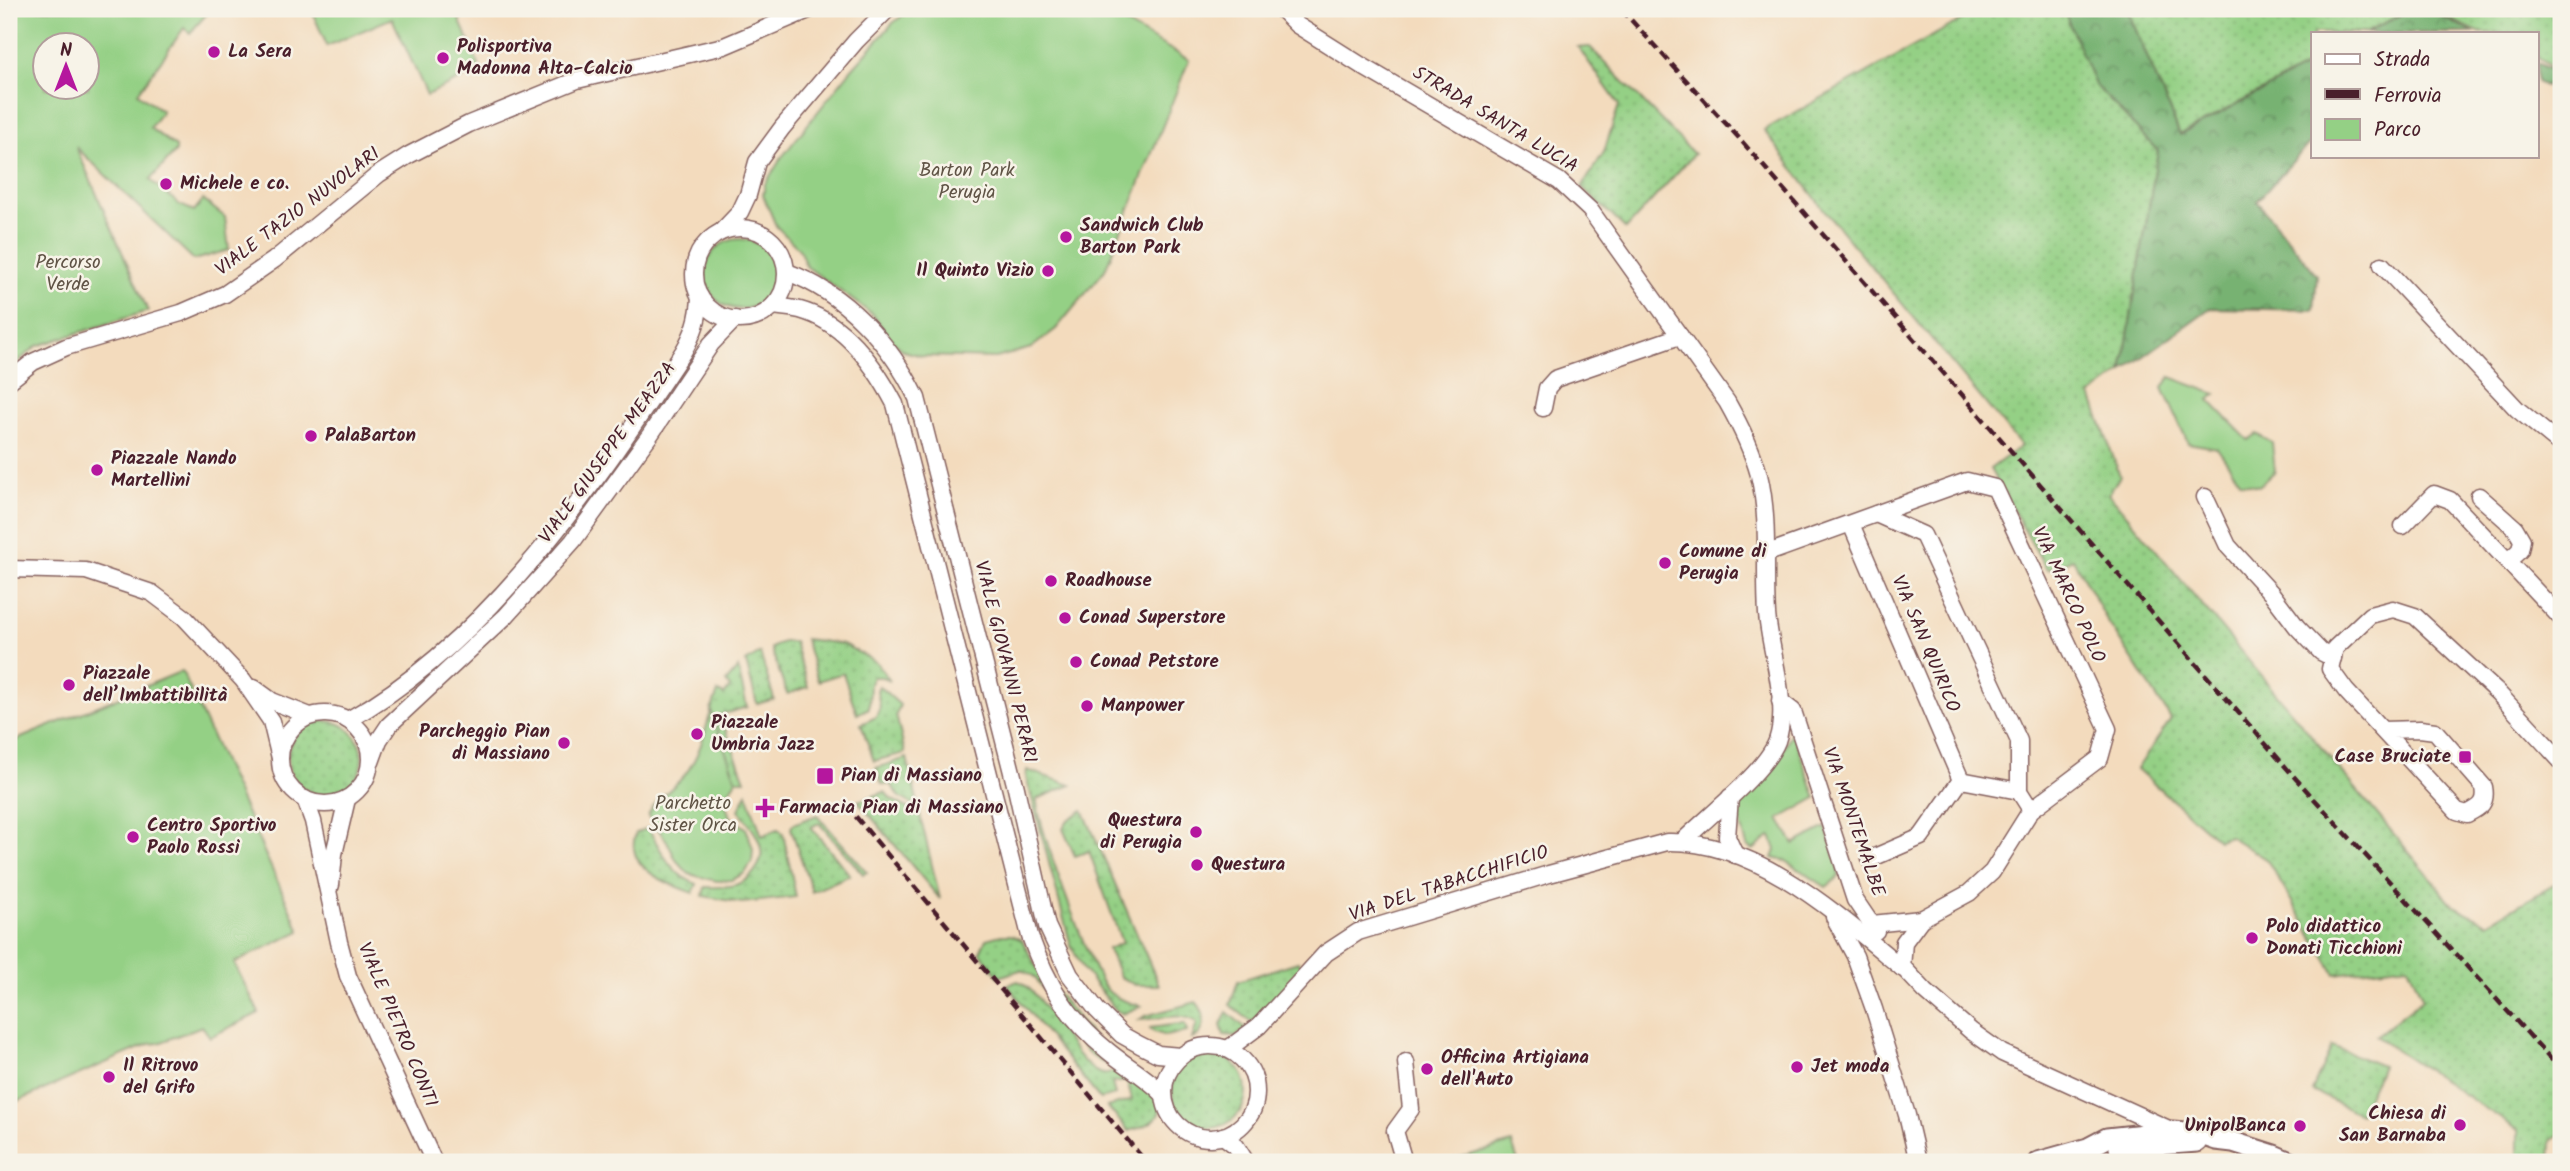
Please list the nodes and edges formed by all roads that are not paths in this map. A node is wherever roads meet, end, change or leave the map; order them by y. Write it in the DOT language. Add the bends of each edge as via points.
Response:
graph roads {
  1 [pos="811,9"];
  2 [pos="888,9"];
  3 [pos="1281,9"];
  4 [pos="873,16"];
  5 [pos="748,195"];
  6 [pos="721,232"];
  7 [pos="762,233"];
  8 [pos="2382,265"];
  9 [pos="786,272"];
  10 [pos="700,297"];
  11 [pos="774,306"];
  12 [pos="736,319"];
  13 [pos="1680,336"];
  14 [pos="9,381"];
  15 [pos="1544,408"];
  16 [pos="2561,445"];
  17 [pos="2479,496"];
  18 [pos="2205,497"];
  19 [pos="1876,514"];
  20 [pos="1851,524"];
  21 [pos="2403,526"];
  22 [pos="1765,554"];
  23 [pos="2508,561"];
  24 [pos="9,569"];
  25 [pos="2561,618"];
  26 [pos="2333,658"];
  27 [pos="243,680"];
  28 [pos="1780,701"];
  29 [pos="310,716"];
  30 [pos="348,720"];
  31 [pos="2382,730"];
  32 [pos="280,758"];
  33 [pos="2561,761"];
  34 [pos="371,762"];
  35 [pos="1961,780"];
  36 [pos="2019,791"];
  37 [pos="1730,797"];
  38 [pos="305,799"];
  39 [pos="347,799"];
  40 [pos="2031,810"];
  41 [pos="1682,842"];
  42 [pos="1735,855"];
  43 [pos="1870,859"];
  44 [pos="330,902"];
  45 [pos="1830,909"];
  46 [pos="1921,919"];
  47 [pos="1872,925"];
  48 [pos="1902,968"];
  49 [pos="1228,1049"];
  50 [pos="1180,1056"];
  51 [pos="1406,1062"];
  52 [pos="1163,1094"];
  53 [pos="2173,1131"];
  54 [pos="1223,1136"];
  55 [pos="2216,1140"];
  56 [pos="2088,1148"];
  57 [pos="1918,1161"];
  58 [pos="434,1162"];
  59 [pos="1246,1162"];
  60 [pos="1404,1162"];
  61 [pos="2038,1162"];
  62 [pos="2290,1162"];
  1 -- 14 [label="street, VIALE TAZIO NUVOLARI" via="724,46 578,80 469,124 379,174 225,295 181,313 66,346 33,362"];
  2 -- 4 [label="street"];
  3 -- 13 [label="street, STRADA SANTA LUCIA" via="1297,25 1547,173 1576,195"];
  4 -- 5 [label="street" via="757,162"];
  5 -- 6 [label="street" via="740,212"];
  5 -- 7 [label="street"];
  6 -- 7 [label="street" via="749,228"];
  6 -- 10 [label="street" via="709,240 697,260 695,282"];
  7 -- 9 [label="street" via="780,249"];
  8 -- 16 [label="street" via="2517,409"];
  9 -- 11 [label="street"];
  9 -- 50 [label="street, VIALE GIOVANNI PERARI" via="803,278 856,315 895,359 917,398 1047,926 1070,975 1122,1035 1158,1054"];
  10 -- 12 [label="street" via="722,316"];
  10 -- 30 [label="street, VIALE GIUSEPPE MEAZZA" via="695,332 683,352 584,496 534,558 421,672"];
  11 -- 12 [label="street" via="749,319"];
  11 -- 52 [label="street" via="819,318 856,346 895,404 1041,966 1064,1008 1086,1032"];
  12 -- 34 [label="street, VIALE GIUSEPPE MEAZZA" via="711,344 573,541 506,616 389,725"];
  13 -- 15 [label="street" via="1555,379 1547,388"];
  13 -- 22 [label="street, STRADA SANTA LUCIA" via="1727,402 1752,451 1765,506"];
  17 -- 23 [label="street" via="2522,540 2520,550"];
  18 -- 26 [label="street" via="2228,546 2297,627"];
  19 -- 20 [label="street"];
  19 -- 36 [label="street" via="1923,535 2019,741"];
  19 -- 40 [label="street, VIA MARCO POLO" via="1967,481 1995,488 2108,729 2100,758"];
  20 -- 22 [label="street"];
  20 -- 35 [label="street, VIA SAN QUIRICO"];
  21 -- 23 [label="street" via="2434,494 2450,500"];
  22 -- 28 [label="street, STRADA SANTA LUCIA" via="1767,613"];
  23 -- 25 [label="street"];
  24 -- 27 [label="street, VIALE PIETRO CONTI" via="86,571 152,593 184,617"];
  26 -- 31 [label="street" via="2330,669"];
  26 -- 33 [label="street" via="2335,648 2370,615 2393,609 2415,617 2498,693"];
  27 -- 29 [label="street, VIALE PIETRO CONTI" via="272,701"];
  27 -- 32 [label="street, VIALE PIETRO CONTI" via="271,721"];
  28 -- 37 [label="street" via="1777,740 1769,756"];
  28 -- 47 [label="street, VIA MONTEMALBE" via="1794,711 1855,900"];
  29 -- 30 [label="street, VIALE PIETRO CONTI" via="323,713"];
  29 -- 32 [label="street" via="289,732"];
  30 -- 34 [label="street" via="366,738"];
  31 -- 31 [label="street" via="2456,811 2467,814 2481,807 2486,798 2484,787 2435,731"];
  32 -- 38 [label="street, VIALE PIETRO CONTI" via="286,782"];
  34 -- 39 [label="street, VIALE PIETRO CONTI" via="359,789"];
  35 -- 36 [label="street"];
  35 -- 43 [label="street" via="1921,837"];
  36 -- 40 [label="street"];
  37 -- 41 [label="street"];
  37 -- 42 [label="street" via="1727,837"];
  38 -- 39 [label="street" via="326,804"];
  38 -- 44 [label="street, VIALE PIETRO CONTI"];
  39 -- 44 [label="street, VIALE PIETRO CONTI" via="334,854"];
  40 -- 46 [label="street" via="1992,872 1969,893"];
  41 -- 42 [label="street, VIA DEL TABACCHIFICIO"];
  41 -- 49 [label="street, VIA DEL TABACCHIFICIO" via="1570,868 1358,932 1326,954 1259,1026"];
  42 -- 45 [label="street, VIA DEL TABACCHIFICIO" via="1788,880"];
  44 -- 58 [label="street, VIALE PIETRO CONTI" via="348,976"];
  45 -- 48 [label="street"];
  45 -- 57 [label="street, VIA DEL TABACCHIFICIO" via="1855,956 1874,1009"];
  46 -- 47 [label="street"];
  46 -- 48 [label="street" via="1904,942"];
  47 -- 48 [label="street, VIA MONTEMALBE"];
  48 -- 53 [label="street, VIA MONTEMALBE" via="2002,1053"];
  49 -- 50 [label="street" via="1202,1046"];
  49 -- 54 [label="street" via="1243,1059 1254,1076 1256,1094 1251,1113"];
  50 -- 52 [label="street" via="1165,1080"];
  51 -- 60 [label="street" via="1411,1109 1395,1131"];
  52 -- 54 [label="street" via="1168,1112 1187,1132 1204,1138"];
  53 -- 55 [label="main road"];
  53 -- 56 [label="main road" via="2107,1138"];
  54 -- 59 [label="street"];
  55 -- 56 [label="main road"];
  55 -- 62 [label="main road"];
  56 -- 61 [label="main road"];
}
